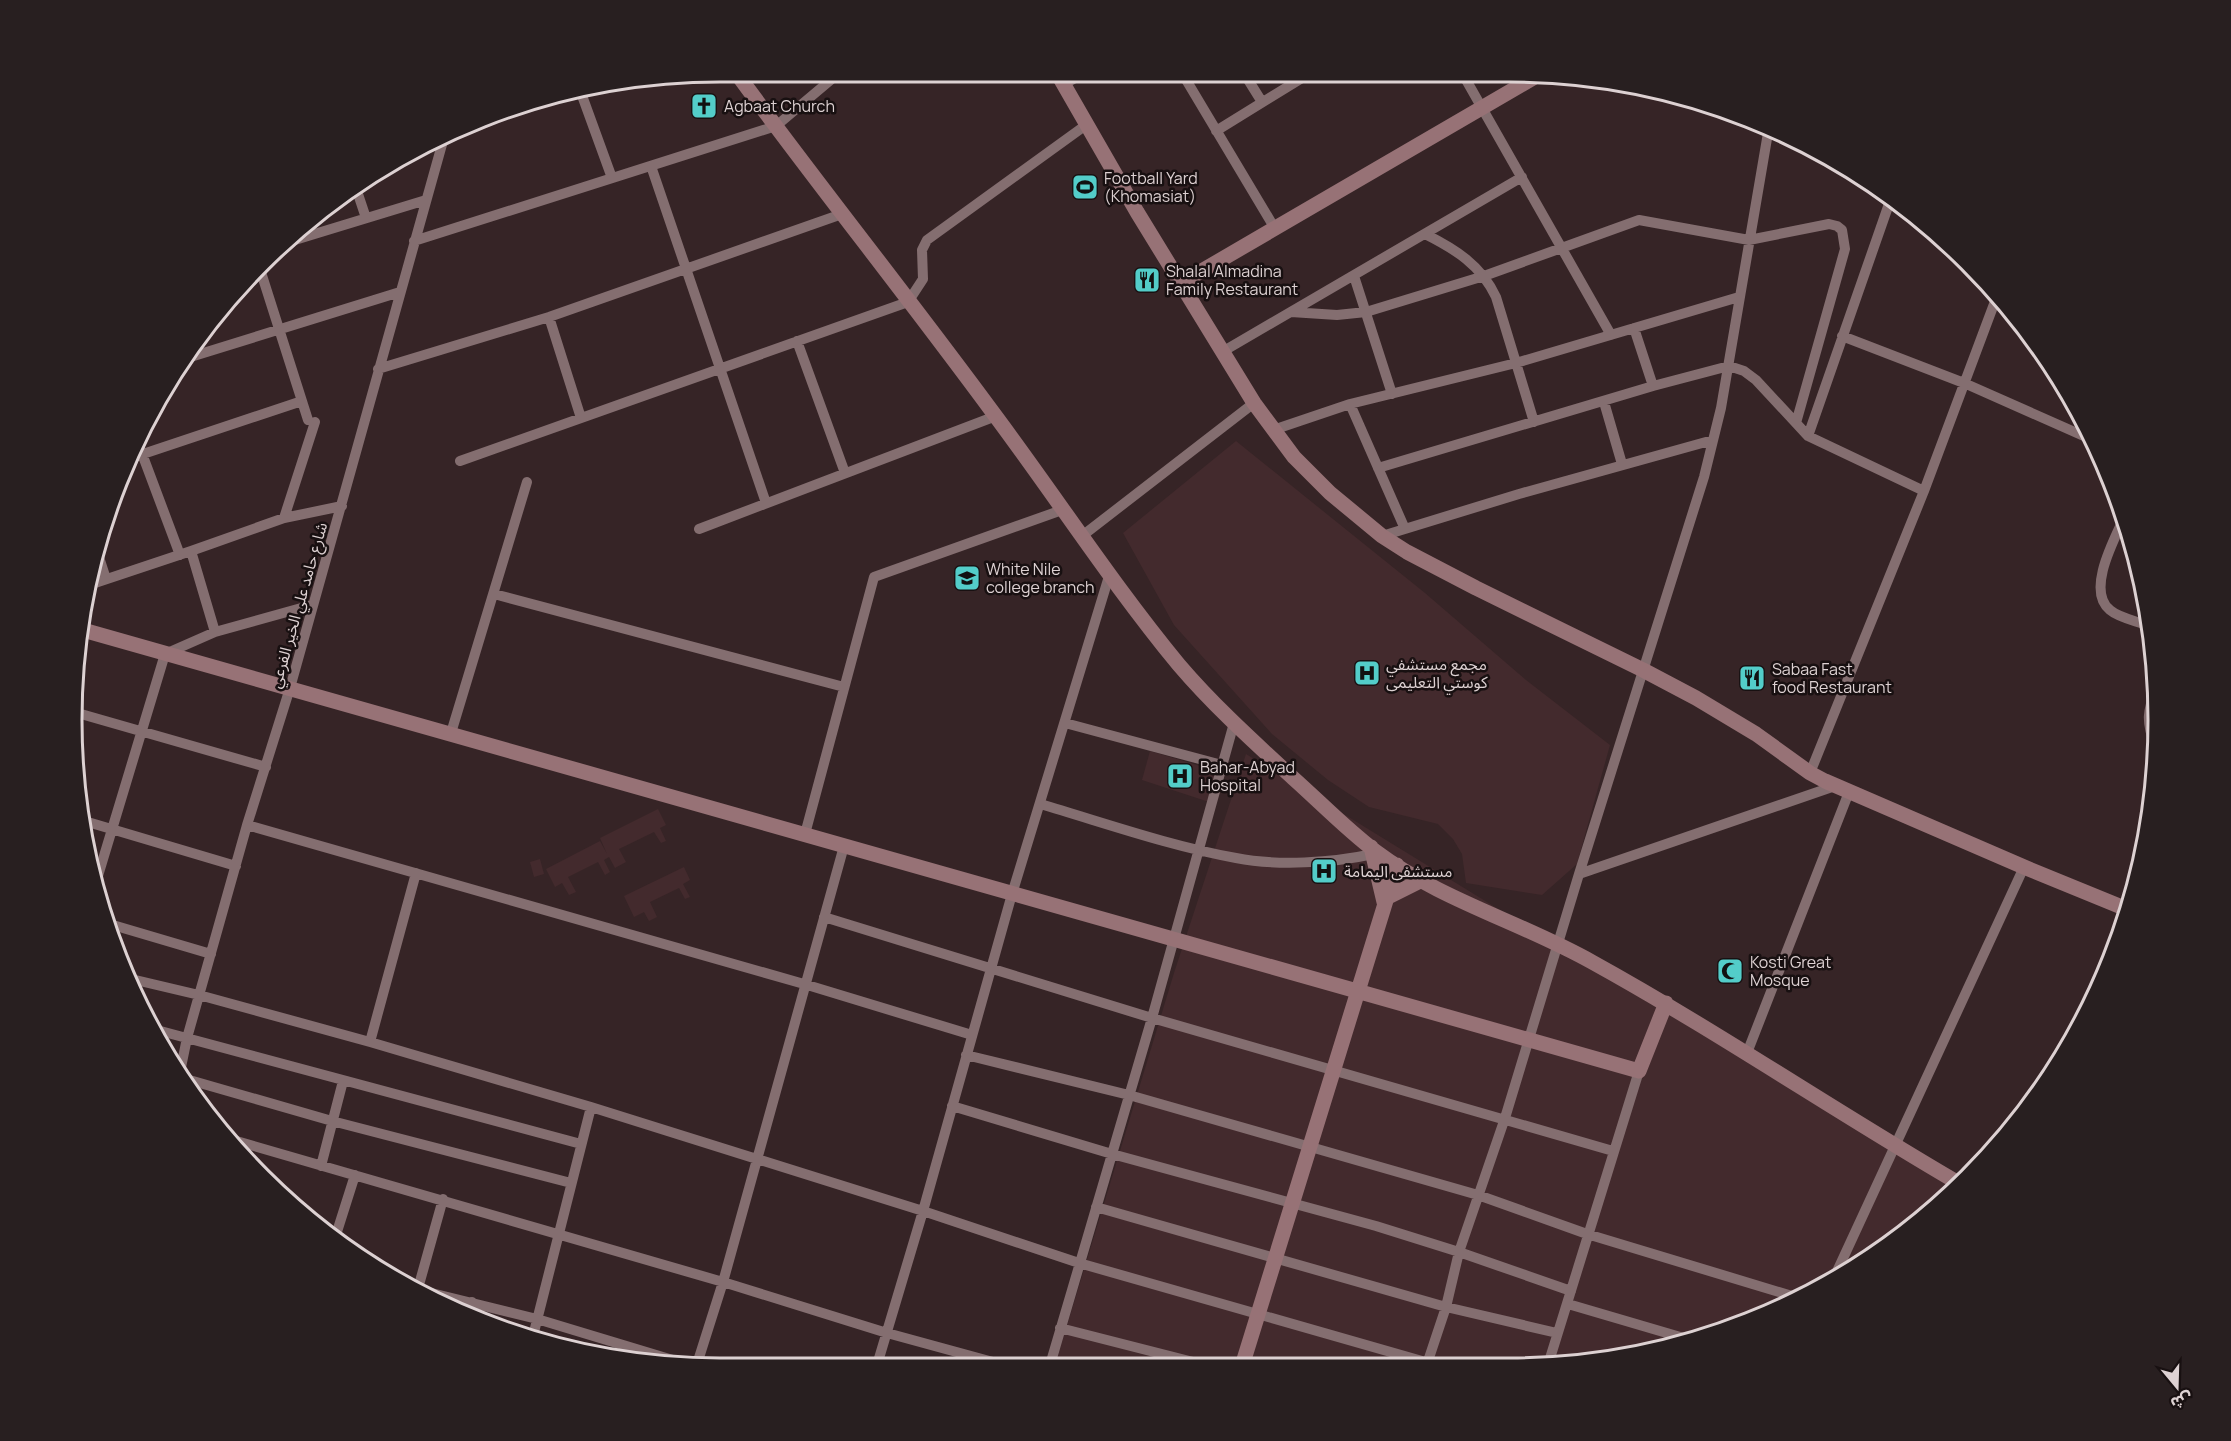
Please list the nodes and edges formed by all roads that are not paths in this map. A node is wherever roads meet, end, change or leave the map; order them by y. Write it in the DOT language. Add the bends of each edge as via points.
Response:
graph roads {
  1 [pos="743,82"];
  2 [pos="828,82"];
  3 [pos="1067,82"];
  4 [pos="1187,82"];
  5 [pos="1250,82"];
  6 [pos="1295,82"];
  7 [pos="1467,82"];
  8 [pos="1525,83"];
  9 [pos="583,98"];
  10 [pos="1262,102"];
  11 [pos="1482,107"];
  12 [pos="1086,124"];
  13 [pos="776,126"];
  14 [pos="1216,131"];
  15 [pos="1767,137"];
  16 [pos="441,146"];
  17 [pos="651,166"];
  18 [pos="1522,177"];
  19 [pos="612,178"];
  20 [pos="358,195"];
  21 [pos="426,200"];
  22 [pos="1888,206"];
  23 [pos="842,214"];
  24 [pos="366,218"];
  25 [pos="1274,228"];
  26 [pos="1425,234"];
  27 [pos="305,237"];
  28 [pos="1749,240"];
  29 [pos="414,241"];
  30 [pos="1563,249"];
  31 [pos="686,270"];
  32 [pos="262,276"];
  33 [pos="1354,276"];
  34 [pos="1484,276"];
  35 [pos="1181,283"];
  36 [pos="400,292"];
  37 [pos="1739,297"];
  38 [pos="908,302"];
  39 [pos="1994,304"];
  40 [pos="1290,312"];
  41 [pos="1366,312"];
  42 [pos="549,317"];
  43 [pos="1634,328"];
  44 [pos="279,330"];
  45 [pos="1611,335"];
  46 [pos="1842,336"];
  47 [pos="797,341"];
  48 [pos="1222,352"];
  49 [pos="198,355"];
  50 [pos="1516,363"];
  51 [pos="1728,366"];
  52 [pos="720,368"];
  53 [pos="378,369"];
  54 [pos="1964,383"];
  55 [pos="1653,386"];
  56 [pos="1392,394"];
  57 [pos="303,401"];
  58 [pos="1604,402"];
  59 [pos="1254,403"];
  60 [pos="1350,404"];
  61 [pos="996,416"];
  62 [pos="581,418"];
  63 [pos="1534,422"];
  64 [pos="1796,423"];
  65 [pos="1273,430"];
  66 [pos="2081,435"];
  67 [pos="1808,436"];
  68 [pos="1713,440"];
  69 [pos="144,448"];
  70 [pos="142,452"];
  71 [pos="460,461"];
  72 [pos="1622,464"];
  73 [pos="1378,468"];
  74 [pos="845,473"];
  75 [pos="527,482"];
  76 [pos="1924,491"];
  77 [pos="766,503"];
  78 [pos="342,506"];
  79 [pos="1062,510"];
  80 [pos="284,518"];
  81 [pos="699,529"];
  82 [pos="1405,529"];
  83 [pos="2119,529"];
  84 [pos="1082,536"];
  85 [pos="1382,536"];
  86 [pos="186,553"];
  87 [pos="102,566"];
  88 [pos="1110,573"];
  89 [pos="106,579"];
  90 [pos="98,582"];
  91 [pos="494,594"];
  92 [pos="312,605"];
  93 [pos="2141,623"];
  94 [pos="89,632"];
  95 [pos="215,632"];
  96 [pos="165,654"];
  97 [pos="1642,670"];
  98 [pos="844,687"];
  99 [pos="290,688"];
  100 [pos="82,713"];
  101 [pos="1065,723"];
  102 [pos="1234,723"];
  103 [pos="142,731"];
  104 [pos="451,733"];
  105 [pos="1222,765"];
  106 [pos="266,767"];
  107 [pos="1810,773"];
  108 [pos="1842,789"];
  109 [pos="1040,804"];
  110 [pos="91,823"];
  111 [pos="248,825"];
  112 [pos="112,829"];
  113 [pos="805,834"];
  114 [pos="844,846"];
  115 [pos="1199,849"];
  116 [pos="1372,851"];
  117 [pos="1397,865"];
  118 [pos="236,866"];
  119 [pos="2024,867"];
  120 [pos="100,868"];
  121 [pos="416,873"];
  122 [pos="1579,874"];
  123 [pos="1422,880"];
  124 [pos="1012,894"];
  125 [pos="1385,901"];
  126 [pos="2121,907"];
  127 [pos="824,917"];
  128 [pos="116,926"];
  129 [pos="1173,938"];
  130 [pos="1559,944"];
  131 [pos="211,954"];
  132 [pos="991,969"];
  133 [pos="138,981"];
  134 [pos="804,984"];
  135 [pos="1358,991"];
  136 [pos="199,995"];
  137 [pos="1666,1003"];
  138 [pos="1152,1018"];
  139 [pos="164,1032"];
  140 [pos="972,1035"];
  141 [pos="187,1038"];
  142 [pos="1529,1039"];
  143 [pos="370,1042"];
  144 [pos="1747,1053"];
  145 [pos="966,1054"];
  146 [pos="182,1062"];
  147 [pos="1639,1071"];
  148 [pos="1335,1072"];
  149 [pos="343,1080"];
  150 [pos="195,1081"];
  151 [pos="1129,1095"];
  152 [pos="952,1106"];
  153 [pos="591,1107"];
  154 [pos="1505,1118"];
  155 [pos="332,1121"];
  156 [pos="243,1143"];
  157 [pos="581,1144"];
  158 [pos="1896,1146"];
  159 [pos="1309,1148"];
  160 [pos="1613,1151"];
  161 [pos="1112,1154"];
  162 [pos="756,1158"];
  163 [pos="321,1166"];
  164 [pos="355,1175"];
  165 [pos="1953,1180"];
  166 [pos="571,1183"];
  167 [pos="1478,1195"];
  168 [pos="443,1199"];
  169 [pos="1293,1203"];
  170 [pos="1096,1207"];
  171 [pos="923,1210"];
  172 [pos="337,1231"];
  173 [pos="558,1234"];
  174 [pos="1587,1234"];
  175 [pos="1459,1252"];
  176 [pos="1276,1257"];
  177 [pos="1079,1263"];
  178 [pos="1839,1267"];
  179 [pos="723,1282"];
  180 [pos="419,1283"];
  181 [pos="1571,1291"];
  182 [pos="1789,1295"];
  183 [pos="447,1297"];
  184 [pos="472,1302"];
  185 [pos="1568,1304"];
  186 [pos="1446,1307"];
  187 [pos="471,1308"];
  188 [pos="1259,1314"];
  189 [pos="537,1319"];
  190 [pos="1060,1328"];
  191 [pos="534,1331"];
  192 [pos="887,1333"];
  193 [pos="1557,1333"];
  194 [pos="1678,1336"];
  195 [pos="637,1353"];
  196 [pos="1550,1357"];
  197 [pos="700,1358"];
  198 [pos="879,1358"];
  199 [pos="978,1358"];
  200 [pos="1052,1358"];
  201 [pos="1178,1358"];
  202 [pos="1245,1358"];
  203 [pos="1404,1358"];
  204 [pos="1429,1358"];
  1 -- 13 [label="main road"];
  2 -- 13 [label="street"];
  3 -- 12 [label="main road"];
  4 -- 14 [label="street"];
  5 -- 10 [label="street"];
  6 -- 10 [label="street"];
  7 -- 11 [label="street"];
  8 -- 11 [label="main road"];
  9 -- 19 [label="street"];
  10 -- 14 [label="street"];
  11 -- 18 [label="street"];
  11 -- 25 [label="main road"];
  12 -- 35 [label="main road"];
  12 -- 38 [label="street" via="927,240 922,250 923,279"];
  13 -- 17 [label="street"];
  13 -- 23 [label="main road"];
  14 -- 25 [label="street"];
  15 -- 28 [label="street"];
  16 -- 21 [label="street, شارع حامد علي الخير الفرعي"];
  17 -- 19 [label="street"];
  17 -- 31 [label="street"];
  18 -- 26 [label="street"];
  18 -- 30 [label="street"];
  19 -- 29 [label="street"];
  20 -- 24 [label="street"];
  21 -- 24 [label="street"];
  21 -- 29 [label="street, شارع حامد علي الخير الفرعي"];
  22 -- 46 [label="street"];
  23 -- 31 [label="street"];
  23 -- 38 [label="main road"];
  24 -- 27 [label="street"];
  25 -- 35 [label="main road"];
  26 -- 33 [label="street"];
  26 -- 34 [label="street" via="1461,253"];
  28 -- 30 [label="street" via="1639,220"];
  28 -- 37 [label="street"];
  28 -- 64 [label="street" via="1829,224 1842,230 1845,238"];
  29 -- 36 [label="street, شارع حامد علي الخير الفرعي"];
  30 -- 34 [label="street"];
  30 -- 45 [label="street"];
  31 -- 42 [label="street"];
  31 -- 52 [label="street"];
  32 -- 44 [label="street"];
  33 -- 40 [label="street"];
  33 -- 41 [label="street"];
  34 -- 41 [label="street"];
  34 -- 50 [label="street" via="1496,297"];
  35 -- 48 [label="main road"];
  36 -- 44 [label="street"];
  36 -- 53 [label="street, شارع حامد علي الخير الفرعي"];
  37 -- 43 [label="street"];
  37 -- 51 [label="street"];
  38 -- 47 [label="street"];
  38 -- 61 [label="main road"];
  39 -- 54 [label="street"];
  40 -- 41 [label="street"];
  40 -- 48 [label="street"];
  41 -- 56 [label="street"];
  42 -- 53 [label="street"];
  42 -- 62 [label="street"];
  43 -- 45 [label="street"];
  43 -- 55 [label="street"];
  44 -- 49 [label="street"];
  44 -- 57 [label="street"];
  45 -- 50 [label="street"];
  46 -- 54 [label="street"];
  46 -- 67 [label="street"];
  47 -- 52 [label="street"];
  47 -- 74 [label="street"];
  48 -- 59 [label="main road"];
  50 -- 56 [label="street"];
  50 -- 63 [label="street"];
  51 -- 55 [label="street"];
  51 -- 64 [label="street" via="1756,380"];
  51 -- 68 [label="street"];
  52 -- 62 [label="street"];
  52 -- 77 [label="street"];
  53 -- 78 [label="street, شارع حامد علي الخير الفرعي"];
  54 -- 66 [label="street"];
  54 -- 76 [label="street"];
  55 -- 58 [label="street"];
  56 -- 60 [label="street"];
  57 -- 69 [label="street"];
  57 -- 80 [label="street" via="311,421"];
  58 -- 63 [label="street"];
  58 -- 72 [label="street"];
  59 -- 65 [label="main road"];
  59 -- 84 [label="street"];
  60 -- 65 [label="street"];
  60 -- 73 [label="street"];
  61 -- 74 [label="street"];
  61 -- 79 [label="main road"];
  62 -- 71 [label="street"];
  63 -- 73 [label="street"];
  64 -- 67 [label="street"];
  65 -- 85 [label="main road" via="1330,494"];
  67 -- 76 [label="street"];
  68 -- 72 [label="street"];
  68 -- 97 [label="street"];
  70 -- 86 [label="street"];
  72 -- 82 [label="street"];
  73 -- 82 [label="street"];
  74 -- 77 [label="street"];
  75 -- 91 [label="street"];
  76 -- 107 [label="street"];
  77 -- 81 [label="street"];
  78 -- 80 [label="street"];
  78 -- 92 [label="street, شارع حامد علي الخير الفرعي"];
  79 -- 84 [label="main road"];
  79 -- 98 [label="street" via="874,577"];
  80 -- 86 [label="street"];
  82 -- 85 [label="street"];
  83 -- 93 [label="street" via="2099,593 2111,611"];
  84 -- 88 [label="main road"];
  85 -- 97 [label="main road" via="1458,580"];
  86 -- 89 [label="street"];
  86 -- 95 [label="street"];
  87 -- 89 [label="street"];
  88 -- 101 [label="street"];
  88 -- 102 [label="main road" via="1180,666"];
  89 -- 90 [label="street"];
  91 -- 98 [label="street"];
  91 -- 104 [label="street"];
  92 -- 95 [label="street"];
  92 -- 99 [label="street, شارع حامد علي الخير الفرعي"];
  94 -- 96 [label="main road"];
  95 -- 96 [label="street"];
  96 -- 99 [label="main road"];
  96 -- 103 [label="street"];
  97 -- 107 [label="main road" via="1726,715"];
  97 -- 122 [label="street"];
  98 -- 113 [label="street"];
  99 -- 104 [label="main road"];
  99 -- 106 [label="street, شارع حامد علي الخير الفرعي"];
  100 -- 103 [label="street"];
  101 -- 105 [label="street"];
  101 -- 109 [label="street"];
  102 -- 105 [label="street"];
  102 -- 116 [label="main road"];
  103 -- 106 [label="street"];
  103 -- 112 [label="street"];
  104 -- 113 [label="main road"];
  105 -- 115 [label="street"];
  106 -- 111 [label="street, شارع حامد علي الخير الفرعي"];
  107 -- 108 [label="main road"];
  108 -- 119 [label="main road"];
  108 -- 122 [label="street"];
  108 -- 144 [label="street"];
  109 -- 115 [label="street"];
  109 -- 124 [label="street"];
  110 -- 112 [label="street"];
  111 -- 118 [label="street, شارع حامد علي الخير الفرعي"];
  111 -- 121 [label="street"];
  112 -- 118 [label="street"];
  112 -- 120 [label="street"];
  113 -- 114 [label="main road"];
  114 -- 124 [label="main road"];
  114 -- 127 [label="street"];
  115 -- 116 [label="street" via="1238,859 1280,861 1348,860"];
  115 -- 129 [label="street"];
  116 -- 117 [label="main road"];
  116 -- 125 [label="main road"];
  117 -- 123 [label="main road"];
  117 -- 125 [label="main road"];
  118 -- 131 [label="street, شارع حامد علي الخير الفرعي"];
  119 -- 126 [label="main road"];
  119 -- 158 [label="street"];
  121 -- 134 [label="street"];
  121 -- 143 [label="street"];
  122 -- 130 [label="street"];
  123 -- 125 [label="main road"];
  123 -- 130 [label="main road"];
  124 -- 129 [label="main road"];
  124 -- 132 [label="street"];
  125 -- 135 [label="main road"];
  127 -- 132 [label="street"];
  127 -- 134 [label="street"];
  128 -- 131 [label="street"];
  129 -- 135 [label="main road"];
  129 -- 138 [label="street"];
  130 -- 137 [label="main road"];
  130 -- 142 [label="street"];
  131 -- 136 [label="street, شارع حامد علي الخير الفرعي"];
  132 -- 138 [label="street"];
  132 -- 140 [label="street"];
  133 -- 136 [label="street"];
  134 -- 140 [label="street"];
  134 -- 162 [label="street"];
  135 -- 142 [label="main road"];
  135 -- 148 [label="main road"];
  136 -- 141 [label="street, شارع حامد علي الخير الفرعي"];
  136 -- 143 [label="street"];
  137 -- 144 [label="main road"];
  137 -- 147 [label="main road"];
  138 -- 148 [label="street"];
  138 -- 151 [label="street"];
  139 -- 141 [label="street"];
  140 -- 145 [label="street"];
  141 -- 146 [label="street, شارع حامد علي الخير الفرعي"];
  141 -- 149 [label="street"];
  142 -- 147 [label="main road"];
  142 -- 154 [label="street"];
  143 -- 153 [label="street"];
  144 -- 158 [label="main road"];
  145 -- 151 [label="street"];
  145 -- 152 [label="street"];
  147 -- 160 [label="street"];
  148 -- 154 [label="street"];
  148 -- 159 [label="main road"];
  149 -- 155 [label="street"];
  149 -- 157 [label="street"];
  150 -- 155 [label="street"];
  151 -- 159 [label="street"];
  151 -- 161 [label="street"];
  152 -- 161 [label="street"];
  152 -- 171 [label="street"];
  153 -- 157 [label="street"];
  153 -- 162 [label="street"];
  154 -- 160 [label="street"];
  154 -- 167 [label="street"];
  155 -- 163 [label="street"];
  155 -- 166 [label="street"];
  156 -- 163 [label="street"];
  157 -- 166 [label="street"];
  158 -- 165 [label="main road"];
  158 -- 178 [label="street"];
  159 -- 167 [label="street"];
  159 -- 169 [label="main road"];
  160 -- 174 [label="street"];
  161 -- 169 [label="street"];
  161 -- 170 [label="street"];
  162 -- 171 [label="street"];
  162 -- 179 [label="street"];
  163 -- 164 [label="street"];
  164 -- 168 [label="street"];
  164 -- 172 [label="street"];
  166 -- 173 [label="street"];
  167 -- 174 [label="street"];
  167 -- 175 [label="street"];
  168 -- 173 [label="street"];
  168 -- 180 [label="street"];
  169 -- 175 [label="street"];
  169 -- 176 [label="main road"];
  170 -- 176 [label="street"];
  170 -- 177 [label="street"];
  171 -- 177 [label="street"];
  171 -- 192 [label="street"];
  173 -- 179 [label="street"];
  173 -- 189 [label="street"];
  174 -- 181 [label="street"];
  174 -- 182 [label="street"];
  175 -- 181 [label="street"];
  175 -- 186 [label="street"];
  176 -- 186 [label="street"];
  176 -- 188 [label="main road"];
  177 -- 188 [label="street"];
  177 -- 190 [label="street"];
  179 -- 192 [label="street"];
  179 -- 197 [label="street"];
  181 -- 185 [label="street"];
  183 -- 184 [label="street"];
  184 -- 187 [label="street"];
  184 -- 189 [label="street"];
  185 -- 193 [label="street"];
  185 -- 194 [label="street"];
  186 -- 193 [label="street"];
  186 -- 204 [label="street"];
  188 -- 202 [label="main road"];
  188 -- 203 [label="street"];
  189 -- 191 [label="street"];
  189 -- 195 [label="street"];
  190 -- 200 [label="street"];
  190 -- 201 [label="street"];
  192 -- 198 [label="street"];
  192 -- 199 [label="street"];
  193 -- 196 [label="street"];
}
